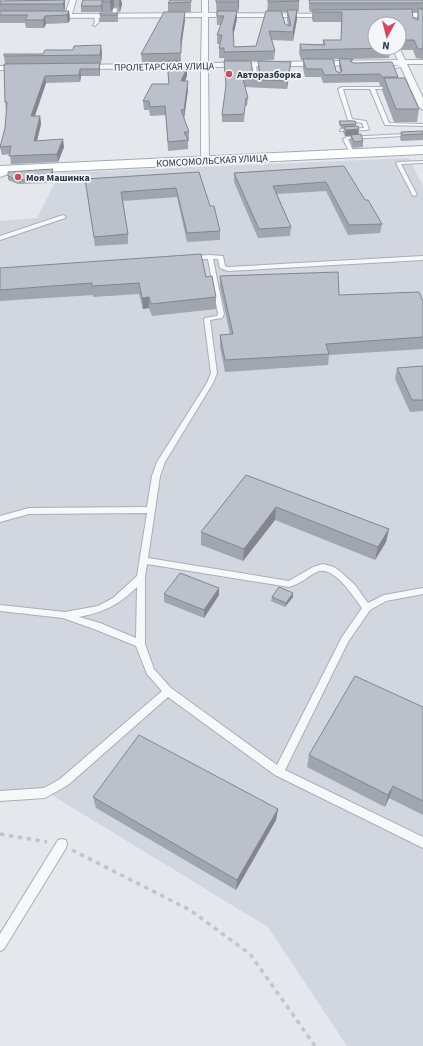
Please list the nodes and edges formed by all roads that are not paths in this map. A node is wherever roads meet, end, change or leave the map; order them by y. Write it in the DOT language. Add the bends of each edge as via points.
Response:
graph roads {
  1 [pos="4,0"];
  2 [pos="73,0"];
  3 [pos="205,0"];
  4 [pos="0,3"];
  5 [pos="344,15"];
  6 [pos="382,15"];
  7 [pos="413,15"];
  8 [pos="423,15"];
  9 [pos="38,16"];
  10 [pos="68,16"];
  11 [pos="96,16"];
  12 [pos="205,16"];
  13 [pos="415,22"];
  14 [pos="95,24"];
  15 [pos="400,56"];
  16 [pos="423,62"];
  17 [pos="403,64"];
  18 [pos="203,65"];
  19 [pos="254,65"];
  20 [pos="71,67"];
  21 [pos="32,68"];
  22 [pos="0,69"];
  23 [pos="380,69"];
  24 [pos="256,82"];
  25 [pos="415,86"];
  26 [pos="372,88"];
  27 [pos="423,107"];
  28 [pos="423,125"];
  29 [pos="342,130"];
  30 [pos="423,134"];
  31 [pos="423,150"];
  32 [pos="352,153"];
  33 [pos="204,161"];
  34 [pos="423,162"];
  35 [pos="0,170"];
  36 [pos="14,170"];
  37 [pos="0,176"];
  38 [pos="416,195"];
  39 [pos="63,217"];
  40 [pos="0,238"];
  41 [pos="210,257"];
  42 [pos="423,258"];
  43 [pos="187,259"];
  44 [pos="151,510"];
  45 [pos="0,519"];
  46 [pos="143,560"];
  47 [pos="141,577"];
  48 [pos="423,591"];
  49 [pos="0,608"];
  50 [pos="367,608"];
  51 [pos="63,615"];
  52 [pos="140,644"];
  53 [pos="168,691"];
  54 [pos="279,772"];
  55 [pos="0,796"];
  56 [pos="423,843"];
  57 [pos="62,844"];
  58 [pos="0,945"];
  1 -- 4 [label="lane"];
  2 -- 10 [label="street"];
  3 -- 12 [label="street"];
  5 -- 12 [label="street" via="283,18"];
  6 -- 7 [label="street"];
  7 -- 8 [label="street"];
  7 -- 13 [label="lane"];
  9 -- 10 [label="street"];
  10 -- 11 [label="street"];
  11 -- 12 [label="street" via="114,12"];
  11 -- 14 [label="lane"];
  12 -- 18 [label="street"];
  15 -- 17 [label="street"];
  16 -- 17 [label="street, ПРОЛЕТАРСКАЯ УЛИЦА"];
  17 -- 19 [label="street, ПРОЛЕТАРСКАЯ УЛИЦА" via="335,67"];
  17 -- 23 [label="lane"];
  17 -- 25 [label="street"];
  18 -- 19 [label="street, ПРОЛЕТАРСКАЯ УЛИЦА"];
  18 -- 20 [label="street, ПРОЛЕТАРСКАЯ УЛИЦА"];
  18 -- 33 [label="street"];
  19 -- 24 [label="lane"];
  21 -- 22 [label="street"];
  25 -- 26 [label="lane"];
  25 -- 27 [label="street"];
  26 -- 28 [label="lane" via="387,124"];
  26 -- 29 [label="lane" via="340,89 350,120 364,122 367,129"];
  30 -- 32 [label="lane" via="347,138 345,139"];
  31 -- 32 [label="main road, КОМСОМОЛЬСКАЯ УЛИЦА"];
  32 -- 33 [label="main road, КОМСОМОЛЬСКАЯ УЛИЦА"];
  33 -- 36 [label="main road, КОМСОМОЛЬСКАЯ УЛИЦА"];
  34 -- 38 [label="lane" via="398,164"];
  35 -- 36 [label="main road, КОМСОМОЛЬСКАЯ УЛИЦА"];
  36 -- 37 [label="lane"];
  39 -- 40 [label="lane"];
  41 -- 42 [label="lane" via="221,257 222,267 228,269"];
  41 -- 43 [label="lane"];
  41 -- 44 [label="lane" via="221,314 220,317 207,319 214,373 161,462 156,476"];
  44 -- 45 [label="lane" via="29,512"];
  44 -- 46 [label="lane"];
  46 -- 47 [label="lane"];
  46 -- 50 [label="lane" via="289,584 302,580 317,568 330,568"];
  47 -- 51 [label="lane" via="109,606 94,612"];
  47 -- 52 [label="lane"];
  48 -- 50 [label="lane" via="384,598"];
  49 -- 51 [label="lane"];
  50 -- 54 [label="lane" via="346,640"];
  51 -- 52 [label="lane"];
  52 -- 53 [label="lane" via="150,670"];
  53 -- 54 [label="lane"];
  53 -- 55 [label="lane" via="64,782 45,793"];
  54 -- 56 [label="lane"];
  57 -- 58 [label="lane"];
}
